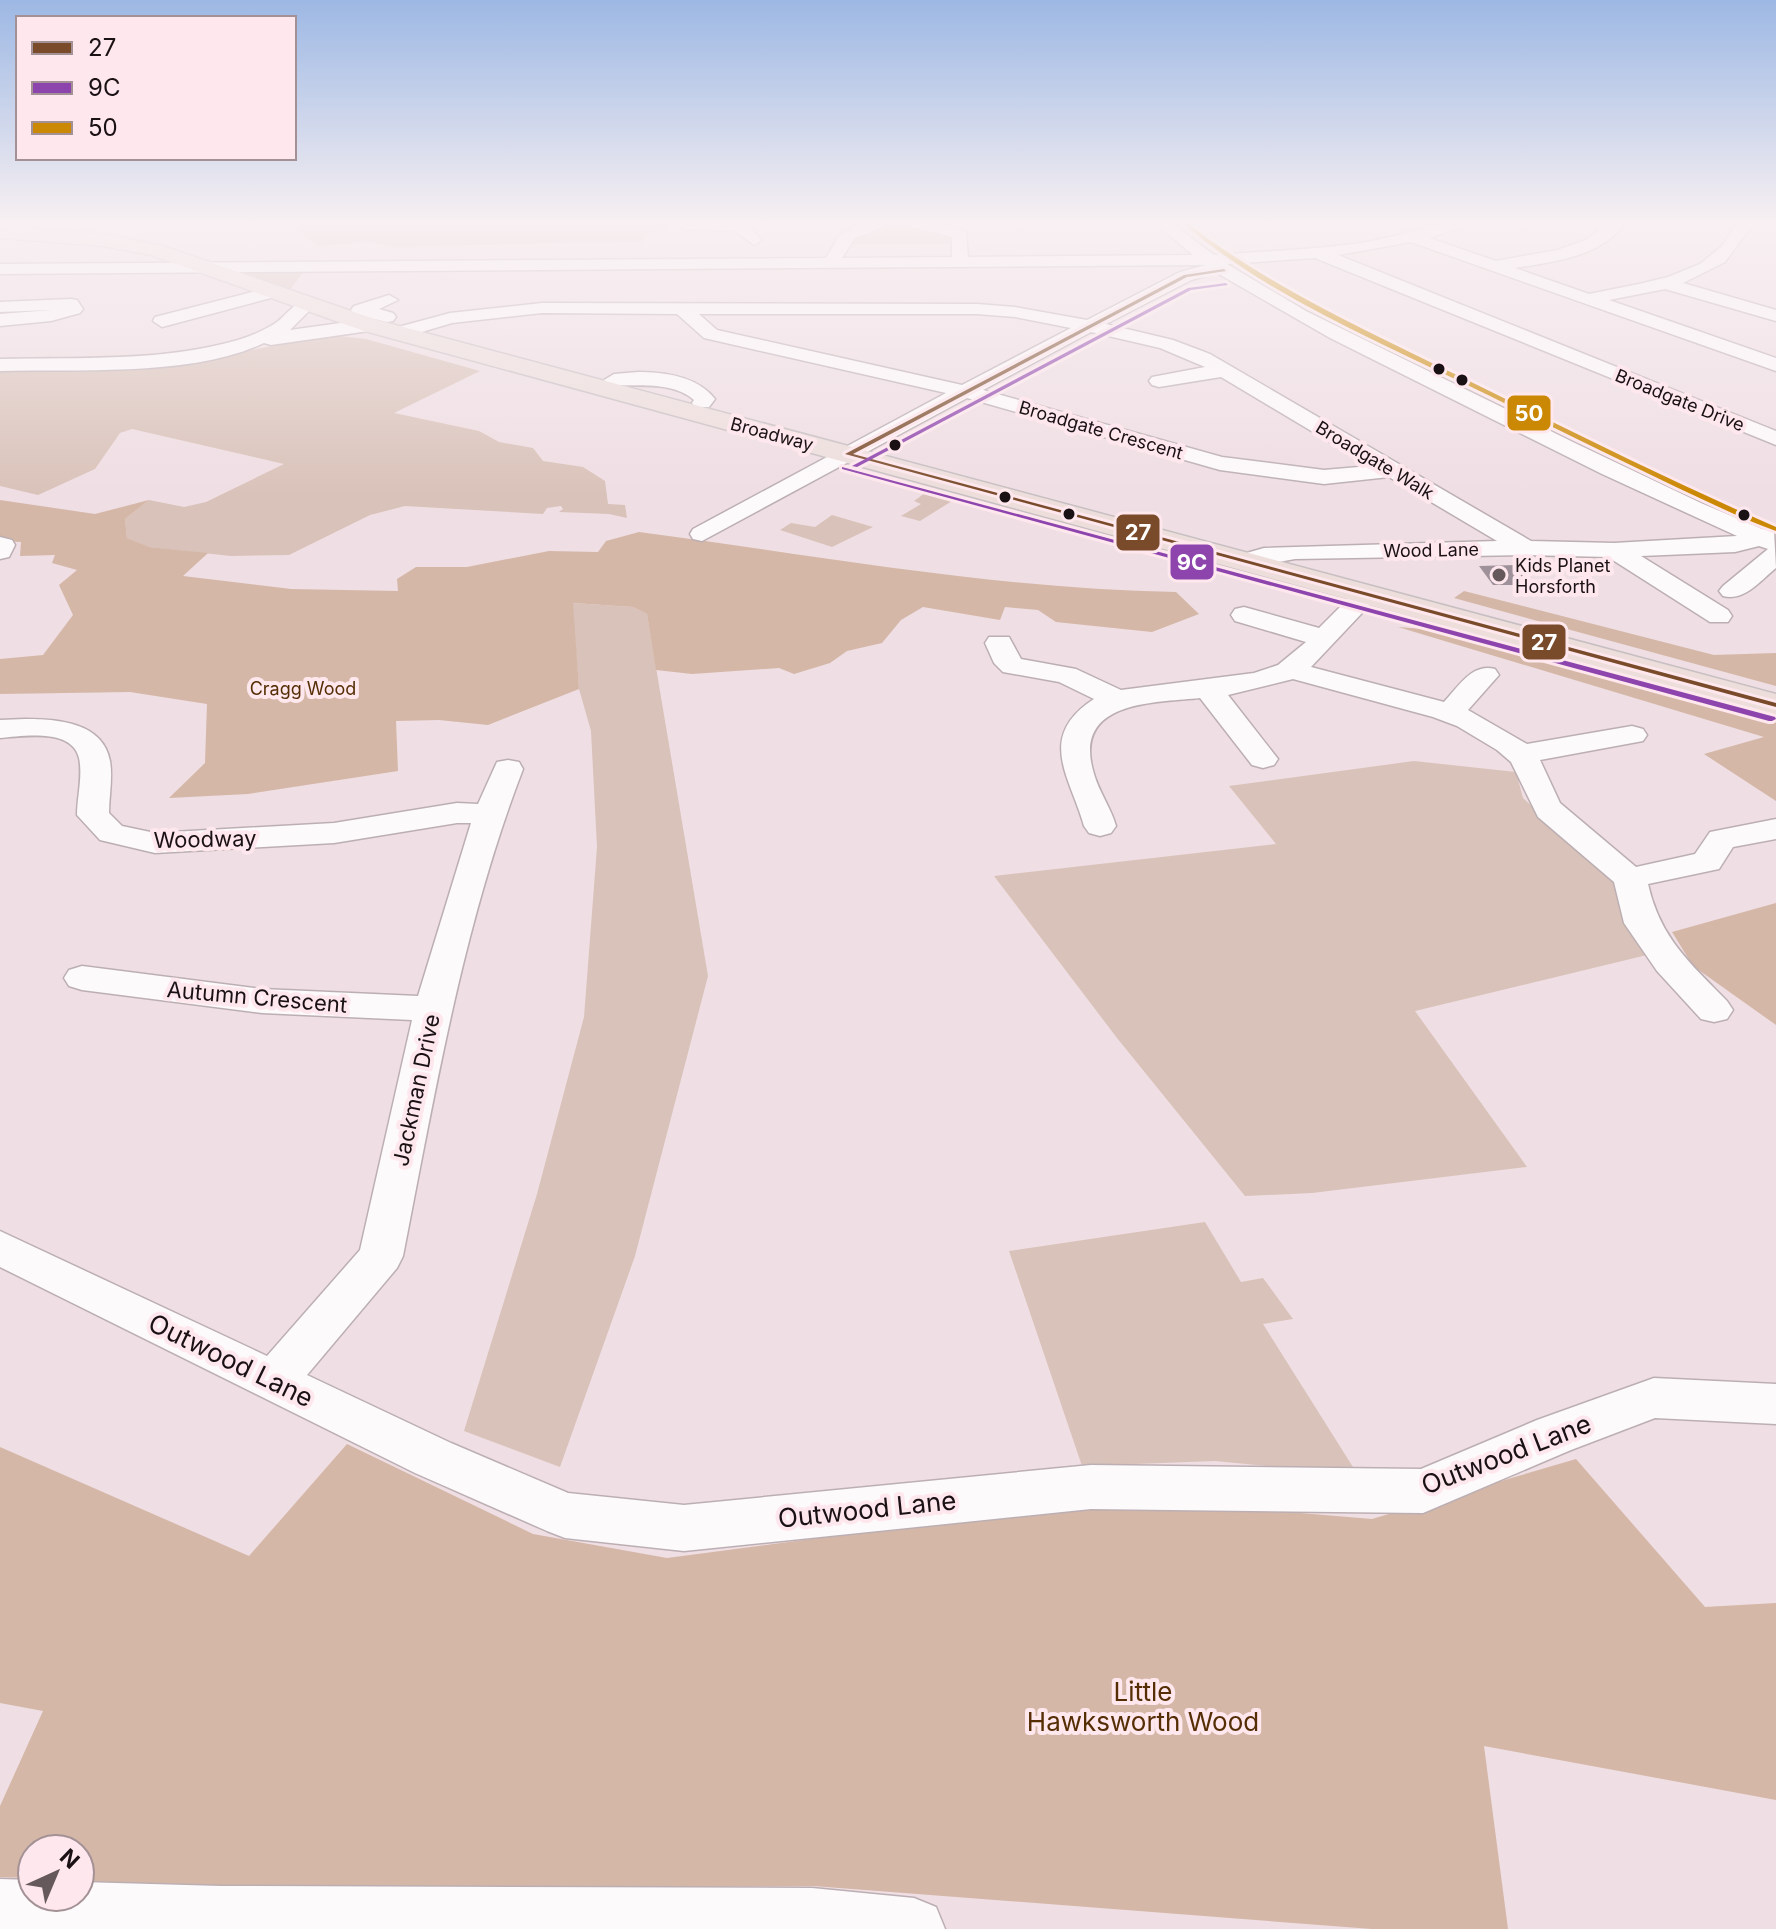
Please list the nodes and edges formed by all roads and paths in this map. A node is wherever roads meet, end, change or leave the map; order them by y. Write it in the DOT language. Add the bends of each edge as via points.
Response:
graph roads {
  1 [pos="58,314"];
  2 [pos="208,314"];
  3 [pos="290,314"];
  4 [pos="350,314"];
  5 [pos="360,314"];
  6 [pos="483,314"];
  7 [pos="688,314"];
  8 [pos="791,314"];
  9 [pos="991,314"];
  10 [pos="1026,314"];
  11 [pos="1112,314"];
  12 [pos="1302,314"];
  13 [pos="1467,314"];
  14 [pos="1632,314"];
  15 [pos="0,320"];
  16 [pos="162,321"];
  17 [pos="1089,326"];
  18 [pos="408,330"];
  19 [pos="257,342"];
  20 [pos="0,365"];
  21 [pos="1776,365"];
  22 [pos="1225,370"];
  23 [pos="614,380"];
  24 [pos="1159,381"];
  25 [pos="967,392"];
  26 [pos="702,403"];
  27 [pos="1776,439"];
  28 [pos="848,454"];
  29 [pos="1392,470"];
  30 [pos="702,534"];
  31 [pos="1772,542"];
  32 [pos="0,544"];
  33 [pos="1526,548"];
  34 [pos="1614,550"];
  35 [pos="0,552"];
  36 [pos="1245,561"];
  37 [pos="1732,591"];
  38 [pos="1366,595"];
  39 [pos="1244,615"];
  40 [pos="1719,616"];
  41 [pos="1323,638"];
  42 [pos="999,643"];
  43 [pos="1292,669"];
  44 [pos="1485,675"];
  45 [pos="1208,689"];
  46 [pos="1118,700"];
  47 [pos="1776,705"];
  48 [pos="1451,711"];
  49 [pos="0,729"];
  50 [pos="1632,735"];
  51 [pos="1521,754"];
  52 [pos="1263,759"];
  53 [pos="508,769"];
  54 [pos="490,814"];
  55 [pos="1107,814"];
  56 [pos="1776,829"];
  57 [pos="1629,878"];
  58 [pos="82,978"];
  59 [pos="433,1009"];
  60 [pos="1714,1010"];
  61 [pos="0,1248"];
  62 [pos="274,1381"];
  63 [pos="1776,1404"];
  64 [pos="0,1910"];
  65 [pos="914,1929"];
  1 -- 15 [label="street"];
  2 -- 16 [label="street"];
  3 -- 19 [label="street" via="287,327"];
  4 -- 19 [label="street" via="321,330"];
  5 -- 18 [label="highway, Broadway"];
  6 -- 18 [label="street, Broadgate Walk"];
  7 -- 25 [label="street, Broadgate Crescent" via="711,334"];
  8 -- 9 [label="street, Broadgate Walk" via="920,320"];
  10 -- 17 [label="street, Broadgate Walk"];
  11 -- 17 [label="street"];
  12 -- 31 [label="street" via="1662,496"];
  13 -- 27 [label="street, Broadgate Drive"];
  14 -- 21 [label="street"];
  17 -- 22 [label="street, Broadgate Walk" via="1166,344"];
  17 -- 25 [label="street"];
  18 -- 28 [label="highway, Broadway"];
  19 -- 20 [label="street" via="189,358"];
  22 -- 24 [label="street"];
  22 -- 29 [label="street, Broadgate Walk"];
  23 -- 26 [label="street" via="660,379 690,386 705,399"];
  25 -- 28 [label="street"];
  25 -- 29 [label="street, Broadgate Crescent" via="1220,463 1324,477"];
  28 -- 30 [label="street"];
  28 -- 36 [label="highway, Broadway"];
  29 -- 33 [label="street, Broadgate Walk"];
  31 -- 34 [label="street, Wood Lane"];
  31 -- 37 [label="street"];
  32 -- 35 [label="street"];
  33 -- 34 [label="street, Wood Lane"];
  33 -- 36 [label="street, Wood Lane" via="1295,552"];
  34 -- 40 [label="street"];
  36 -- 38 [label="highway, Broadway"];
  38 -- 41 [label="street"];
  38 -- 47 [label="highway, Broadway"];
  39 -- 41 [label="street"];
  41 -- 43 [label="street"];
  42 -- 46 [label="street" via="1013,666 1066,675"];
  43 -- 45 [label="street"];
  43 -- 48 [label="street" via="1334,686"];
  44 -- 48 [label="street"];
  45 -- 46 [label="street"];
  45 -- 52 [label="street"];
  46 -- 55 [label="street" via="1088,719 1076,746 1076,766 1085,790"];
  48 -- 51 [label="street"];
  49 -- 54 [label="street, Woodway" via="62,730 84,739 94,757 93,815 100,826 155,843 334,833 457,813"];
  50 -- 51 [label="street"];
  51 -- 57 [label="street" via="1549,810"];
  53 -- 54 [label="street, Jackman Drive"];
  54 -- 59 [label="street, Jackman Drive"];
  56 -- 57 [label="street" via="1722,839 1707,862"];
  57 -- 60 [label="street" via="1635,908 1662,954"];
  58 -- 59 [label="street, Autumn Crescent" via="262,1001"];
  59 -- 62 [label="street, Jackman Drive" via="381,1256"];
  61 -- 62 [label="street, Outwood Lane"];
  62 -- 63 [label="street, Outwood Lane" via="565,1515 684,1528 1091,1487 1423,1491 1654,1398"];
  64 -- 65 [label="street" via="221,1917 812,1919"];
}
